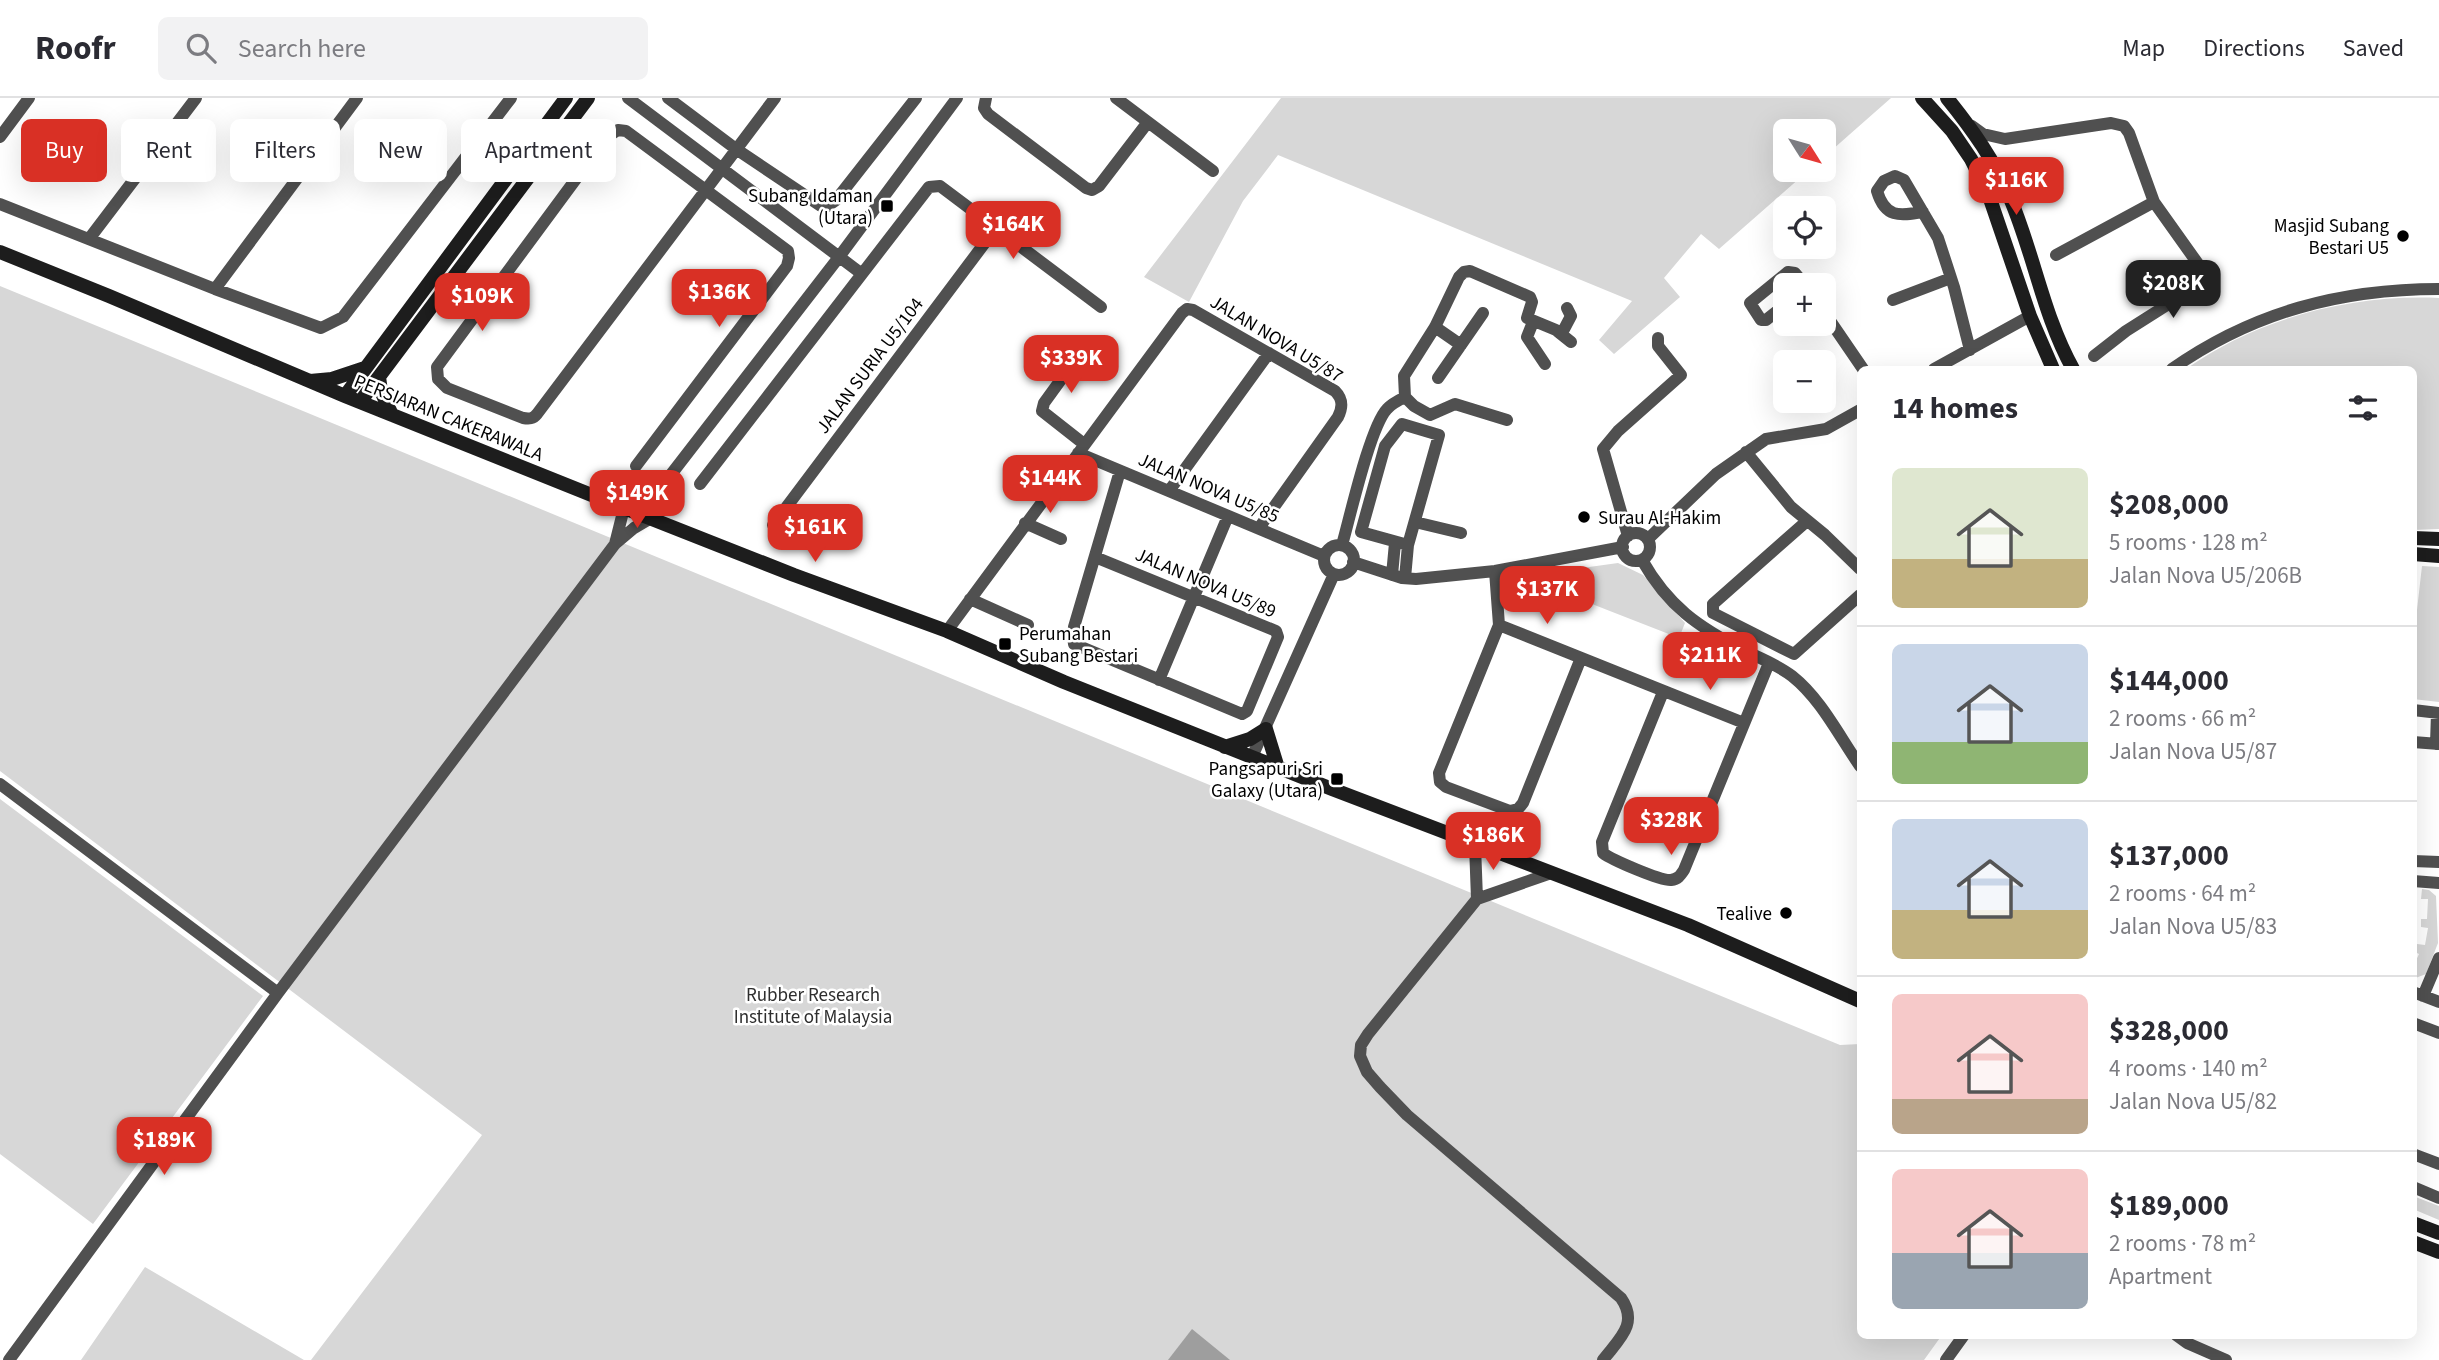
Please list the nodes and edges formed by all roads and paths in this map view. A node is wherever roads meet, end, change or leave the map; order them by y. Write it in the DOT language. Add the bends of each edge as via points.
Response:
graph roads {
  1 [pos="29,98"];
  2 [pos="196,98"];
  3 [pos="357,98"];
  4 [pos="511,98"];
  5 [pos="566,98"];
  6 [pos="628,98"];
  7 [pos="668,98"];
  8 [pos="775,98"];
  9 [pos="916,98"];
  10 [pos="957,98"];
  11 [pos="986,98"];
  12 [pos="1116,98"];
  13 [pos="1922,98"];
  14 [pos="1947,98"];
  15 [pos="588,99"];
  16 [pos="1965,121"];
  17 [pos="1148,122"];
  18 [pos="0,136"];
  19 [pos="2005,139"];
  20 [pos="736,149"];
  21 [pos="722,168"];
  22 [pos="1213,170"];
  23 [pos="1999,172"];
  24 [pos="705,191"];
  25 [pos="2154,202"];
  26 [pos="0,204"];
  27 [pos="1923,212"];
  28 [pos="996,228"];
  29 [pos="89,239"];
  30 [pos="0,252"];
  31 [pos="2056,255"];
  32 [pos="839,257"];
  33 [pos="862,274"];
  34 [pos="1951,278"];
  35 [pos="1773,284"];
  36 [pos="215,289"];
  37 [pos="2439,289"];
  38 [pos="1893,300"];
  39 [pos="1101,307"];
  40 [pos="1567,308"];
  41 [pos="1483,313"];
  42 [pos="1773,314"];
  43 [pos="2030,316"];
  44 [pos="1533,322"];
  45 [pos="1435,327"];
  46 [pos="1836,330"];
  47 [pos="1658,338"];
  48 [pos="1090,341"];
  49 [pos="1461,345"];
  50 [pos="1970,350"];
  51 [pos="1269,353"];
  52 [pos="2094,356"];
  53 [pos="1545,365"];
  54 [pos="1861,366"];
  55 [pos="1940,366"];
  56 [pos="2052,366"];
  57 [pos="2071,366"];
  58 [pos="2177,366"];
  59 [pos="366,367"];
  60 [pos="379,377"];
  61 [pos="1438,377"];
  62 [pos="309,381"];
  63 [pos="345,396"];
  64 [pos="1405,397"];
  65 [pos="360,402"];
  66 [pos="1857,412"];
  67 [pos="392,415"];
  68 [pos="1507,420"];
  69 [pos="1081,449"];
  70 [pos="1746,452"];
  71 [pos="636,466"];
  72 [pos="1121,471"];
  73 [pos="700,484"];
  74 [pos="659,490"];
  75 [pos="1169,491"];
  76 [pos="624,508"];
  77 [pos="1228,516"];
  78 [pos="651,518"];
  79 [pos="1807,521"];
  80 [pos="1415,522"];
  81 [pos="1026,523"];
  82 [pos="774,525"];
  83 [pos="1259,528"];
  84 [pos="1461,533"];
  85 [pos="1061,538"];
  86 [pos="2417,538"];
  87 [pos="1648,539"];
  88 [pos="2439,539"];
  89 [pos="1625,542"];
  90 [pos="615,544"];
  91 [pos="1401,544"];
  92 [pos="1342,545"];
  93 [pos="2417,554"];
  94 [pos="1324,556"];
  95 [pos="2439,556"];
  96 [pos="1095,557"];
  97 [pos="1642,560"];
  98 [pos="1353,562"];
  99 [pos="1857,566"];
  100 [pos="1495,571"];
  101 [pos="1334,573"];
  102 [pos="1398,576"];
  103 [pos="1857,597"];
  104 [pos="1192,598"];
  105 [pos="970,599"];
  106 [pos="1028,625"];
  107 [pos="1500,625"];
  108 [pos="947,631"];
  109 [pos="1581,658"];
  110 [pos="1769,663"];
  111 [pos="1159,680"];
  112 [pos="1663,692"];
  113 [pos="2417,710"];
  114 [pos="2438,713"];
  115 [pos="1744,723"];
  116 [pos="1266,729"];
  117 [pos="2417,742"];
  118 [pos="2438,744"];
  119 [pos="1225,747"];
  120 [pos="1252,758"];
  121 [pos="1857,762"];
  122 [pos="1278,768"];
  123 [pos="0,784"];
  124 [pos="1475,845"];
  125 [pos="2417,861"];
  126 [pos="2439,862"];
  127 [pos="1551,873"];
  128 [pos="2417,881"];
  129 [pos="2439,883"];
  130 [pos="1477,899"];
  131 [pos="2439,958"];
  132 [pos="278,993"];
  133 [pos="2418,994"];
  134 [pos="1857,1000"];
  135 [pos="2439,1002"];
  136 [pos="2417,1025"];
  137 [pos="2439,1033"];
  138 [pos="2417,1156"];
  139 [pos="2439,1164"];
  140 [pos="2417,1189"];
  141 [pos="2439,1198"];
  142 [pos="2417,1225"];
  143 [pos="2439,1233"];
  144 [pos="2417,1244"];
  145 [pos="2439,1252"];
  146 [pos="1961,1339"];
  147 [pos="2182,1339"];
  148 [pos="9,1360"];
  149 [pos="1603,1360"];
  150 [pos="1946,1360"];
  151 [pos="2226,1360"];
  1 -- 18 [label="street"];
  2 -- 29 [label="street"];
  3 -- 36 [label="street"];
  4 -- 36 [label="street" via="343,317 333,324 321,328"];
  5 -- 59 [label="street"];
  6 -- 21 [label="street"];
  7 -- 20 [label="street"];
  8 -- 20 [label="street"];
  9 -- 20 [label="street" via="826,207"];
  10 -- 32 [label="street"];
  11 -- 17 [label="street" via="988,114 1092,190"];
  12 -- 17 [label="street"];
  13 -- 43 [label="street" via="1952,131 1988,193"];
  14 -- 16 [label="street"];
  15 -- 60 [label="street"];
  16 -- 19 [label="street" via="1983,134"];
  16 -- 23 [label="street"];
  17 -- 22 [label="street"];
  19 -- 23 [label="street" via="1994,148"];
  19 -- 25 [label="street" via="2111,123 2124,126"];
  20 -- 21 [label="street"];
  21 -- 24 [label="street"];
  21 -- 32 [label="street"];
  23 -- 57 [label="street" via="2046,309"];
  24 -- 24 [label="street" via="531,419 447,388 438,379 437,368 612,132 626,131"];
  24 -- 71 [label="street" via="788,251 787,267"];
  25 -- 31 [label="street"];
  25 -- 52 [label="street" via="2201,268 2203,279"];
  26 -- 29 [label="street"];
  27 -- 34 [label="street" via="1938,238"];
  28 -- 33 [label="street" via="940,186 929,187"];
  28 -- 39 [label="street"];
  28 -- 82 [label="street, JALAN SURIA U5/104"];
  29 -- 36 [label="street"];
  30 -- 62 [label="street, PERSIARAN CAKERAWALA"];
  32 -- 33 [label="street"];
  32 -- 74 [label="street"];
  33 -- 73 [label="street"];
  34 -- 38 [label="street"];
  34 -- 50 [label="street"];
  35 -- 42 [label="street" via="1750,303 1762,320"];
  37 -- 58 [label="street" via="2360,293 2284,311 2239,330"];
  40 -- 44 [label="street" via="1571,316 1567,337"];
  41 -- 49 [label="street"];
  43 -- 50 [label="street"];
  43 -- 56 [label="street"];
  44 -- 45 [label="street" via="1527,318 1530,297 1470,271 1459,277"];
  44 -- 53 [label="street" via="1527,337"];
  45 -- 49 [label="street"];
  45 -- 64 [label="street" via="1406,370"];
  46 -- 54 [label="street"];
  47 -- 89 [label="street" via="1658,346 1681,375 1603,449"];
  48 -- 69 [label="street, JALAN NOVA U5/85" via="1042,411"];
  49 -- 61 [label="street"];
  50 -- 55 [label="street"];
  51 -- 69 [label="street, JALAN NOVA U5/87" via="1193,310 1184,311"];
  51 -- 75 [label="street"];
  51 -- 83 [label="street, JALAN NOVA U5/87" via="1335,391 1342,405"];
  59 -- 62 [label="street" via="332,379"];
  59 -- 63 [label="street"];
  60 -- 65 [label="street"];
  60 -- 67 [label="street"];
  62 -- 63 [label="street, PERSIARAN CAKERAWALA"];
  63 -- 65 [label="street, PERSIARAN CAKERAWALA"];
  64 -- 68 [label="street" via="1430,415 1455,404"];
  64 -- 92 [label="street" via="1381,417"];
  65 -- 67 [label="street, PERSIARAN CAKERAWALA"];
  66 -- 70 [label="street" via="1826,429 1766,439"];
  67 -- 76 [label="street, PERSIARAN CAKERAWALA"];
  69 -- 72 [label="street, JALAN NOVA U5/85"];
  69 -- 81 [label="street, JALAN NOVA U5/87"];
  70 -- 79 [label="street"];
  70 -- 87 [label="street"];
  72 -- 75 [label="street, JALAN NOVA U5/85"];
  72 -- 96 [label="street, JALAN NOVA U5/89"];
  75 -- 77 [label="street, JALAN NOVA U5/85"];
  76 -- 78 [label="street, PERSIARAN CAKERAWALA"];
  76 -- 90 [label="street"];
  77 -- 83 [label="street, JALAN NOVA U5/85"];
  77 -- 104 [label="street"];
  78 -- 90 [label="street"];
  78 -- 108 [label="street, PERSIARAN CAKERAWALA"];
  79 -- 99 [label="street"];
  79 -- 103 [label="street" via="1713,604 1712,610 1794,654"];
  80 -- 84 [label="street"];
  80 -- 91 [label="street"];
  80 -- 91 [label="street" via="1439,435 1402,424 1385,446 1361,533"];
  81 -- 85 [label="street"];
  81 -- 105 [label="street, JALAN NOVA U5/87"];
  83 -- 94 [label="street, JALAN NOVA U5/85"];
  86 -- 88 [label="street"];
  87 -- 89 [label="street" via="1640,534"];
  87 -- 97 [label="street" via="1650,551"];
  89 -- 97 [label="street" via="1628,558"];
  89 -- 100 [label="street"];
  90 -- 132 [label="street"];
  91 -- 102 [label="street"];
  92 -- 94 [label="street" via="1329,548"];
  92 -- 98 [label="street" via="1350,550"];
  93 -- 95 [label="street"];
  94 -- 101 [label="street" via="1327,569"];
  96 -- 104 [label="street, JALAN NOVA U5/89"];
  96 -- 111 [label="street, JALAN NOVA U5/89" via="1074,627 1074,644"];
  97 -- 110 [label="street" via="1667,597 1691,621"];
  98 -- 101 [label="street" via="1344,573"];
  98 -- 102 [label="street"];
  100 -- 102 [label="street" via="1416,579"];
  100 -- 107 [label="street"];
  101 -- 116 [label="street"];
  104 -- 111 [label="street"];
  104 -- 111 [label="street, JALAN NOVA U5/89" via="1276,631 1278,637 1250,708 1242,714"];
  105 -- 106 [label="street"];
  105 -- 108 [label="street, JALAN NOVA U5/87"];
  107 -- 109 [label="street"];
  107 -- 109 [label="street" via="1439,773 1446,787 1510,811 1518,809"];
  108 -- 119 [label="street, PERSIARAN CAKERAWALA"];
  109 -- 112 [label="street"];
  110 -- 115 [label="street"];
  110 -- 121 [label="street" via="1797,681"];
  112 -- 115 [label="street"];
  112 -- 115 [label="street" via="1602,842 1603,853 1612,860 1668,880 1681,875"];
  113 -- 114 [label="street"];
  114 -- 118 [label="street"];
  116 -- 119 [label="street"];
  116 -- 120 [label="street"];
  116 -- 122 [label="street"];
  117 -- 118 [label="street"];
  119 -- 120 [label="street, PERSIARAN CAKERAWALA"];
  120 -- 122 [label="street, PERSIARAN CAKERAWALA"];
  122 -- 124 [label="street, PERSIARAN CAKERAWALA"];
  123 -- 132 [label="street"];
  124 -- 127 [label="street, PERSIARAN CAKERAWALA"];
  124 -- 130 [label="street"];
  125 -- 126 [label="street"];
  127 -- 130 [label="street"];
  127 -- 134 [label="street, PERSIARAN CAKERAWALA" via="1695,928"];
  128 -- 129 [label="street"];
  130 -- 149 [label="street" via="1368,1034 1360,1056 1367,1072 1407,1115 1621,1298 1628,1308 1627,1328"];
  131 -- 133 [label="street"];
  132 -- 148 [label="street"];
  133 -- 135 [label="street"];
  136 -- 137 [label="street"];
  138 -- 139 [label="street"];
  140 -- 141 [label="street"];
  142 -- 143 [label="street"];
  144 -- 145 [label="street"];
  146 -- 150 [label="street"];
  147 -- 151 [label="street"];
}
